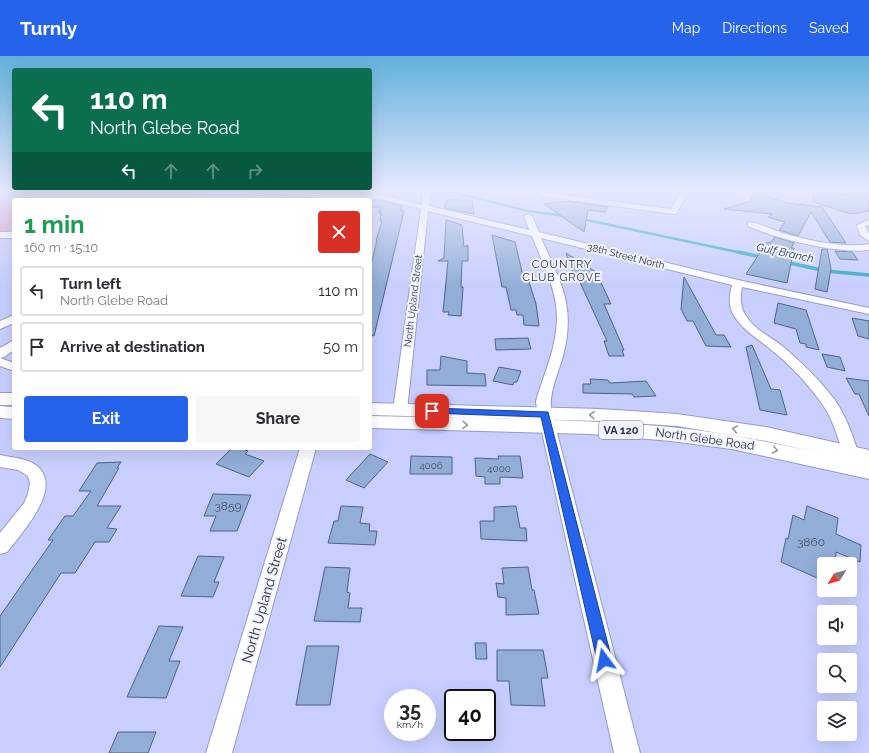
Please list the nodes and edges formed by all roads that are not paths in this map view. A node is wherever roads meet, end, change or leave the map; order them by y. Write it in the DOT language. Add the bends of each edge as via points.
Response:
graph roads {
  1 [pos="422,222"];
  2 [pos="482,222"];
  3 [pos="530,222"];
  4 [pos="869,222"];
  5 [pos="751,224"];
  6 [pos="536,234"];
  7 [pos="12,235"];
  8 [pos="0,236"];
  9 [pos="869,238"];
  10 [pos="869,247"];
  11 [pos="738,283"];
  12 [pos="869,311"];
  13 [pos="12,319"];
  14 [pos="0,326"];
  15 [pos="12,345"];
  16 [pos="0,354"];
  17 [pos="0,362"];
  18 [pos="12,366"];
  19 [pos="0,399"];
  20 [pos="12,399"];
  21 [pos="372,409"];
  22 [pos="400,410"];
  23 [pos="0,412"];
  24 [pos="12,413"];
  25 [pos="546,421"];
  26 [pos="372,422"];
  27 [pos="307,450"];
  28 [pos="0,461"];
  29 [pos="861,462"];
  30 [pos="0,546"];
  31 [pos="219,753"];
  32 [pos="627,753"];
  1 -- 22 [label="street, North Upland Street"];
  2 -- 6 [label="street, 38th Street North"];
  3 -- 6 [label="street"];
  4 -- 9 [label="street" via="861,225 862,233"];
  5 -- 10 [label="street" via="765,232 792,239 845,247"];
  6 -- 11 [label="street, 38th Street North"];
  6 -- 25 [label="street" via="560,298 562,316 559,343 544,401"];
  7 -- 8 [label="street"];
  11 -- 12 [label="street, 38th Street North"];
  11 -- 29 [label="street" via="733,298 738,312 750,328 776,347 811,380 831,405"];
  13 -- 14 [label="street"];
  15 -- 16 [label="street"];
  17 -- 18 [label="street"];
  19 -- 20 [label="main road"];
  21 -- 22 [label="main road, North Glebe Road / VA 120"];
  22 -- 25 [label="main road, North Glebe Road / VA 120"];
  23 -- 24 [label="main road"];
  26 -- 25 [label="main road, North Glebe Road / VA 120, one-way"];
  25 -- 29 [label="main road, North Glebe Road / VA 120" via="701,437"];
  25 -- 32 [label="street"];
  27 -- 31 [label="street, North Upland Street"];
  28 -- 30 [label="street" via="32,469 36,475 38,488 33,503"];
}
